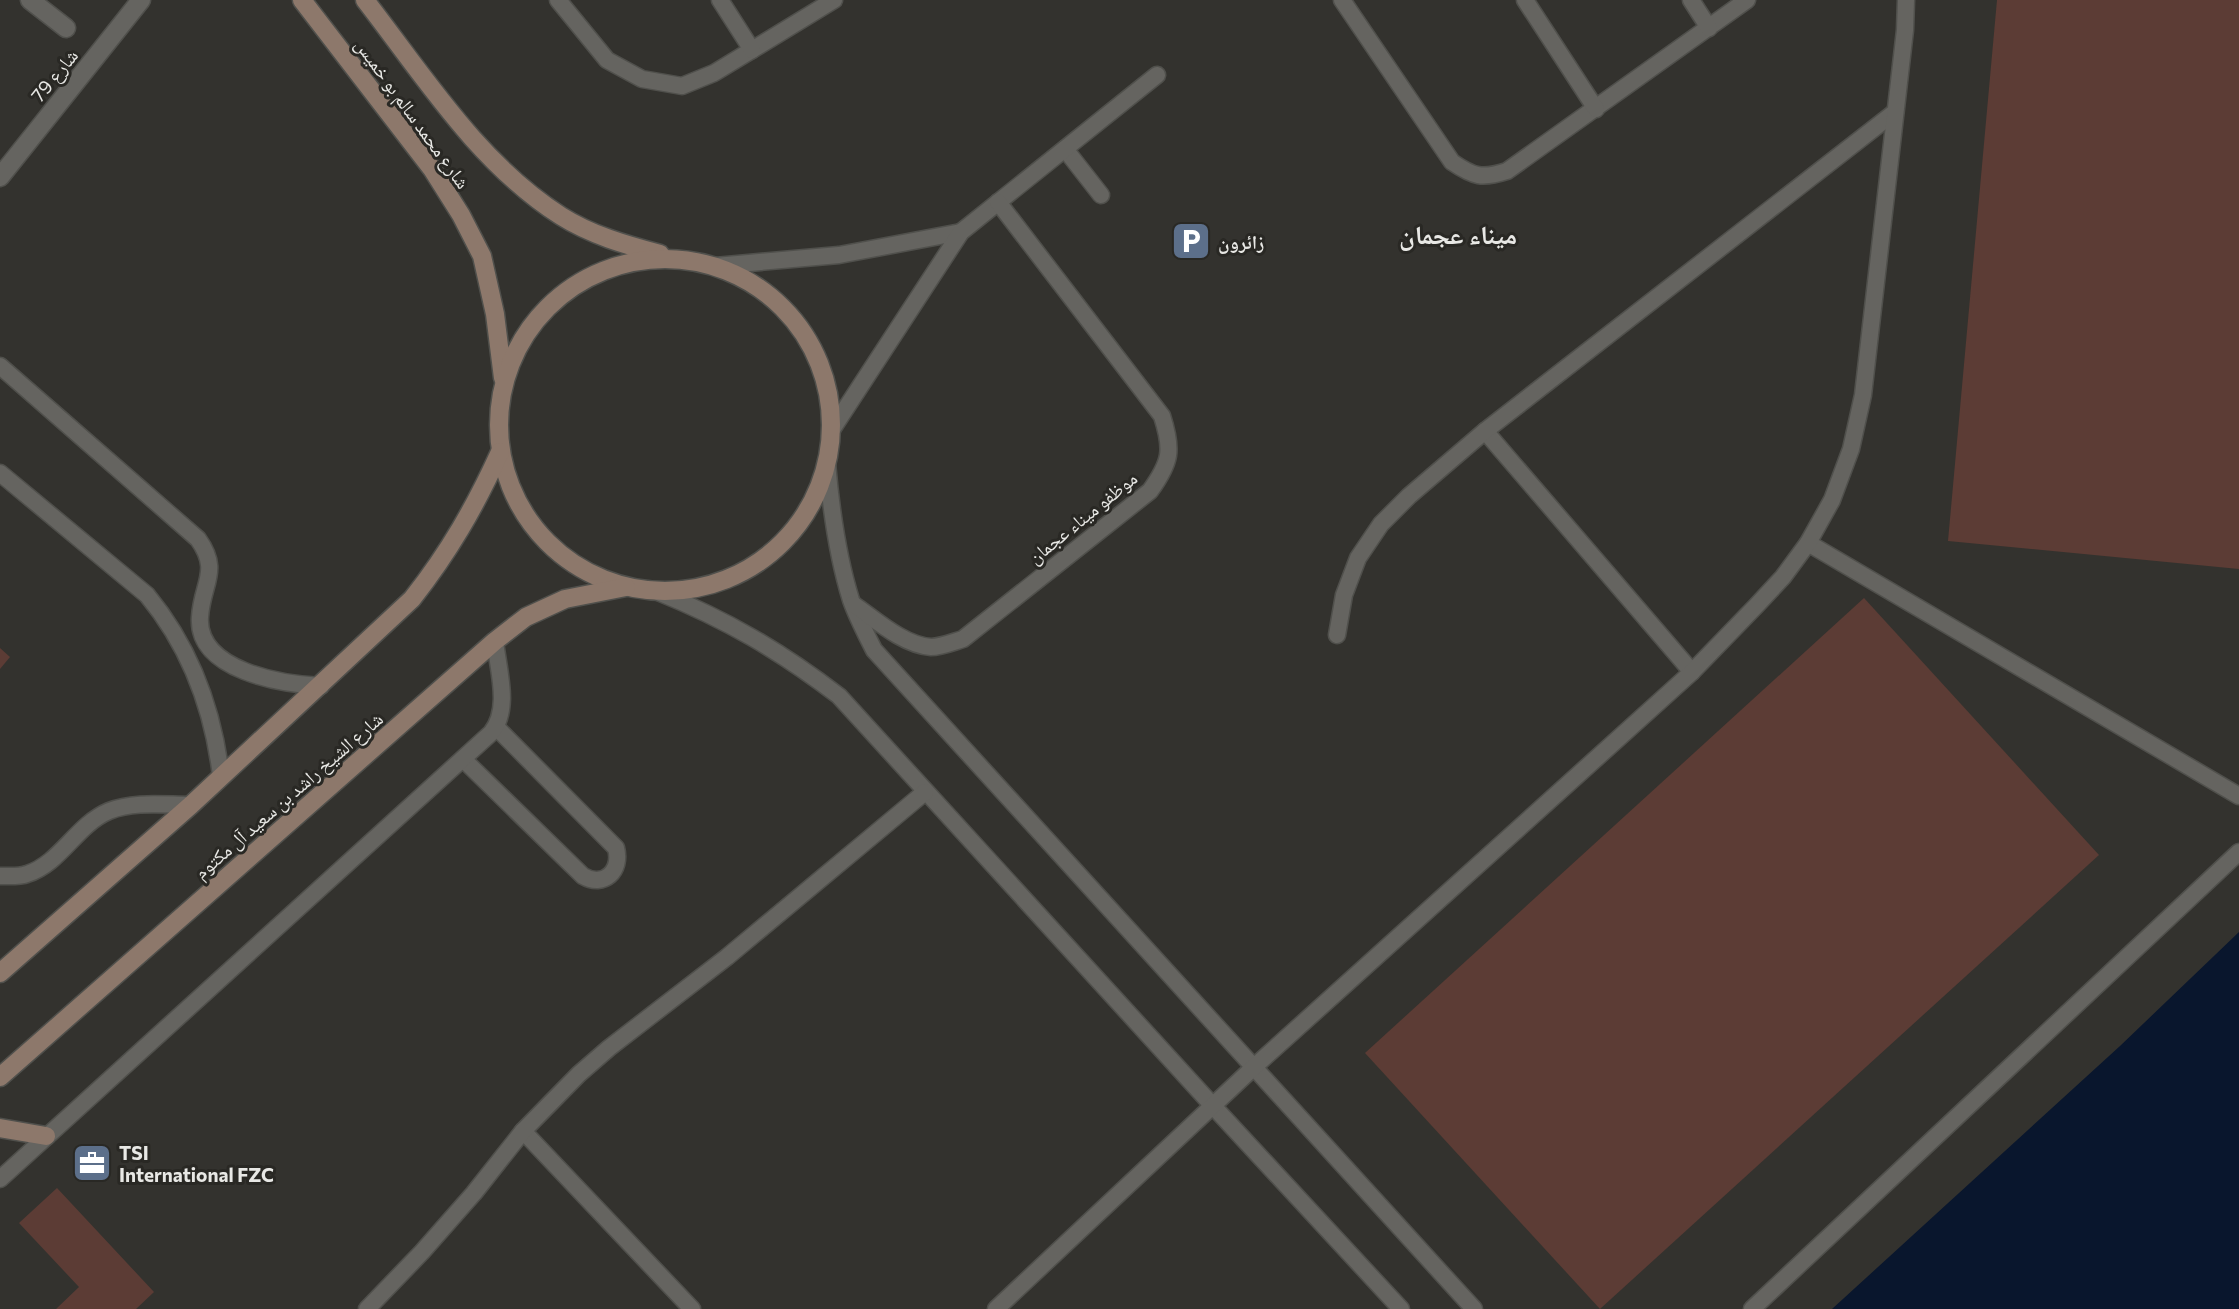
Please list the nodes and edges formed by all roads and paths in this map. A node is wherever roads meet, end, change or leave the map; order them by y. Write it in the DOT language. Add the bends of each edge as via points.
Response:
graph roads {
  1 [pos="30,0"];
  2 [pos="141,0"];
  3 [pos="302,0"];
  4 [pos="365,0"];
  5 [pos="558,0"];
  6 [pos="720,0"];
  7 [pos="834,0"];
  8 [pos="1342,0"];
  9 [pos="1525,0"];
  10 [pos="1691,0"];
  11 [pos="1747,0"];
  12 [pos="1906,0"];
  13 [pos="66,28"];
  14 [pos="1709,28"];
  15 [pos="752,50"];
  16 [pos="1157,75"];
  17 [pos="1596,108"];
  18 [pos="1895,112"];
  19 [pos="1065,149"];
  20 [pos="0,177"];
  21 [pos="1101,195"];
  22 [pos="999,202"];
  23 [pos="961,232"];
  24 [pos="677,258"];
  25 [pos="715,266"];
  26 [pos="0,366"];
  27 [pos="503,381"];
  28 [pos="831,431"];
  29 [pos="1485,431"];
  30 [pos="500,452"];
  31 [pos="827,463"];
  32 [pos="0,473"];
  33 [pos="1808,543"];
  34 [pos="626,587"];
  35 [pos="658,592"];
  36 [pos="852,603"];
  37 [pos="1337,635"];
  38 [pos="495,641"];
  39 [pos="1692,672"];
  40 [pos="321,686"];
  41 [pos="496,727"];
  42 [pos="464,760"];
  43 [pos="221,776"];
  44 [pos="926,792"];
  45 [pos="2239,796"];
  46 [pos="191,805"];
  47 [pos="2239,852"];
  48 [pos="0,876"];
  49 [pos="4,964"];
  50 [pos="1254,1067"];
  51 [pos="0,1077"];
  52 [pos="1213,1106"];
  53 [pos="0,1128"];
  54 [pos="523,1131"];
  55 [pos="46,1136"];
  56 [pos="0,1180"];
  57 [pos="367,1309"];
  58 [pos="692,1309"];
  59 [pos="996,1309"];
  60 [pos="1401,1309"];
  61 [pos="1474,1309"];
  62 [pos="1752,1309"];
  1 -- 13 [label="street"];
  2 -- 20 [label="street, شارع 79"];
  3 -- 27 [label="main road, شارع محمد سالم بو خميس" via="432,169 461,215 482,256"];
  4 -- 24 [label="main road, شارع محمد سالم بو خميس" via="470,136 513,180 562,217 618,243"];
  5 -- 15 [label="lane" via="607,60 642,79 682,86"];
  6 -- 15 [label="lane"];
  7 -- 15 [label="lane"];
  8 -- 17 [label="lane" via="1441,149 1470,175 1489,177 1507,171"];
  9 -- 17 [label="lane"];
  10 -- 14 [label="lane"];
  11 -- 14 [label="lane"];
  12 -- 18 [label="lane"];
  14 -- 17 [label="lane"];
  16 -- 19 [label="lane"];
  18 -- 29 [label="lane"];
  18 -- 33 [label="lane" via="1863,395 1851,449 1832,500"];
  19 -- 21 [label="lane"];
  19 -- 22 [label="lane"];
  22 -- 23 [label="lane"];
  22 -- 36 [label="lane, موظفو ميناء عجمان" via="1162,416 1169,439 1166,469 1150,491 963,639 931,647 913,642"];
  23 -- 25 [label="lane" via="839,255"];
  23 -- 28 [label="lane"];
  24 -- 25 [label="main road"];
  24 -- 27 [label="main road" via="631,261 587,276 550,303 521,339"];
  25 -- 28 [label="main road" via="754,285 787,312 812,348 827,388"];
  26 -- 40 [label="lane" via="198,539 208,554 210,571 199,621 210,648 225,661 256,675 288,684"];
  27 -- 30 [label="main road" via="498,416"];
  28 -- 31 [label="main road"];
  29 -- 37 [label="lane" via="1381,524 1358,558 1344,595"];
  29 -- 39 [label="lane"];
  30 -- 34 [label="main road" via="523,512 567,560"];
  30 -- 40 [label="main road" via="439,565 412,599"];
  31 -- 35 [label="main road" via="805,516 766,557 715,584"];
  31 -- 36 [label="lane" via="831,511"];
  32 -- 43 [label="lane" via="147,595 163,614 188,656 209,710"];
  33 -- 39 [label="lane" via="1783,577"];
  33 -- 45 [label="lane"];
  34 -- 35 [label="main road"];
  34 -- 38 [label="main road, شارع الشيخ راشد بن سعيد آل مكتوم" via="565,599 526,617"];
  35 -- 44 [label="lane" via="707,612 797,664 839,696"];
  36 -- 50 [label="lane" via="873,650"];
  38 -- 41 [label="lane" via="502,703"];
  38 -- 51 [label="main road, شارع الشيخ راشد بن سعيد آل مكتوم"];
  39 -- 50 [label="lane"];
  40 -- 43 [label="main road"];
  41 -- 42 [label="lane"];
  41 -- 42 [label="lane" via="616,848 619,858 611,876 591,880 583,876"];
  42 -- 55 [label="lane"];
  43 -- 46 [label="main road"];
  44 -- 52 [label="lane"];
  44 -- 54 [label="lane" via="610,1048"];
  46 -- 48 [label="lane" via="134,805 108,811 47,865 25,875"];
  46 -- 49 [label="main road"];
  47 -- 62 [label="lane"];
  50 -- 52 [label="lane"];
  50 -- 61 [label="lane"];
  52 -- 59 [label="lane"];
  52 -- 60 [label="lane"];
  53 -- 55 [label="main road"];
  54 -- 57 [label="lane" via="474,1193"];
  54 -- 58 [label="lane"];
  55 -- 56 [label="lane"];
}
